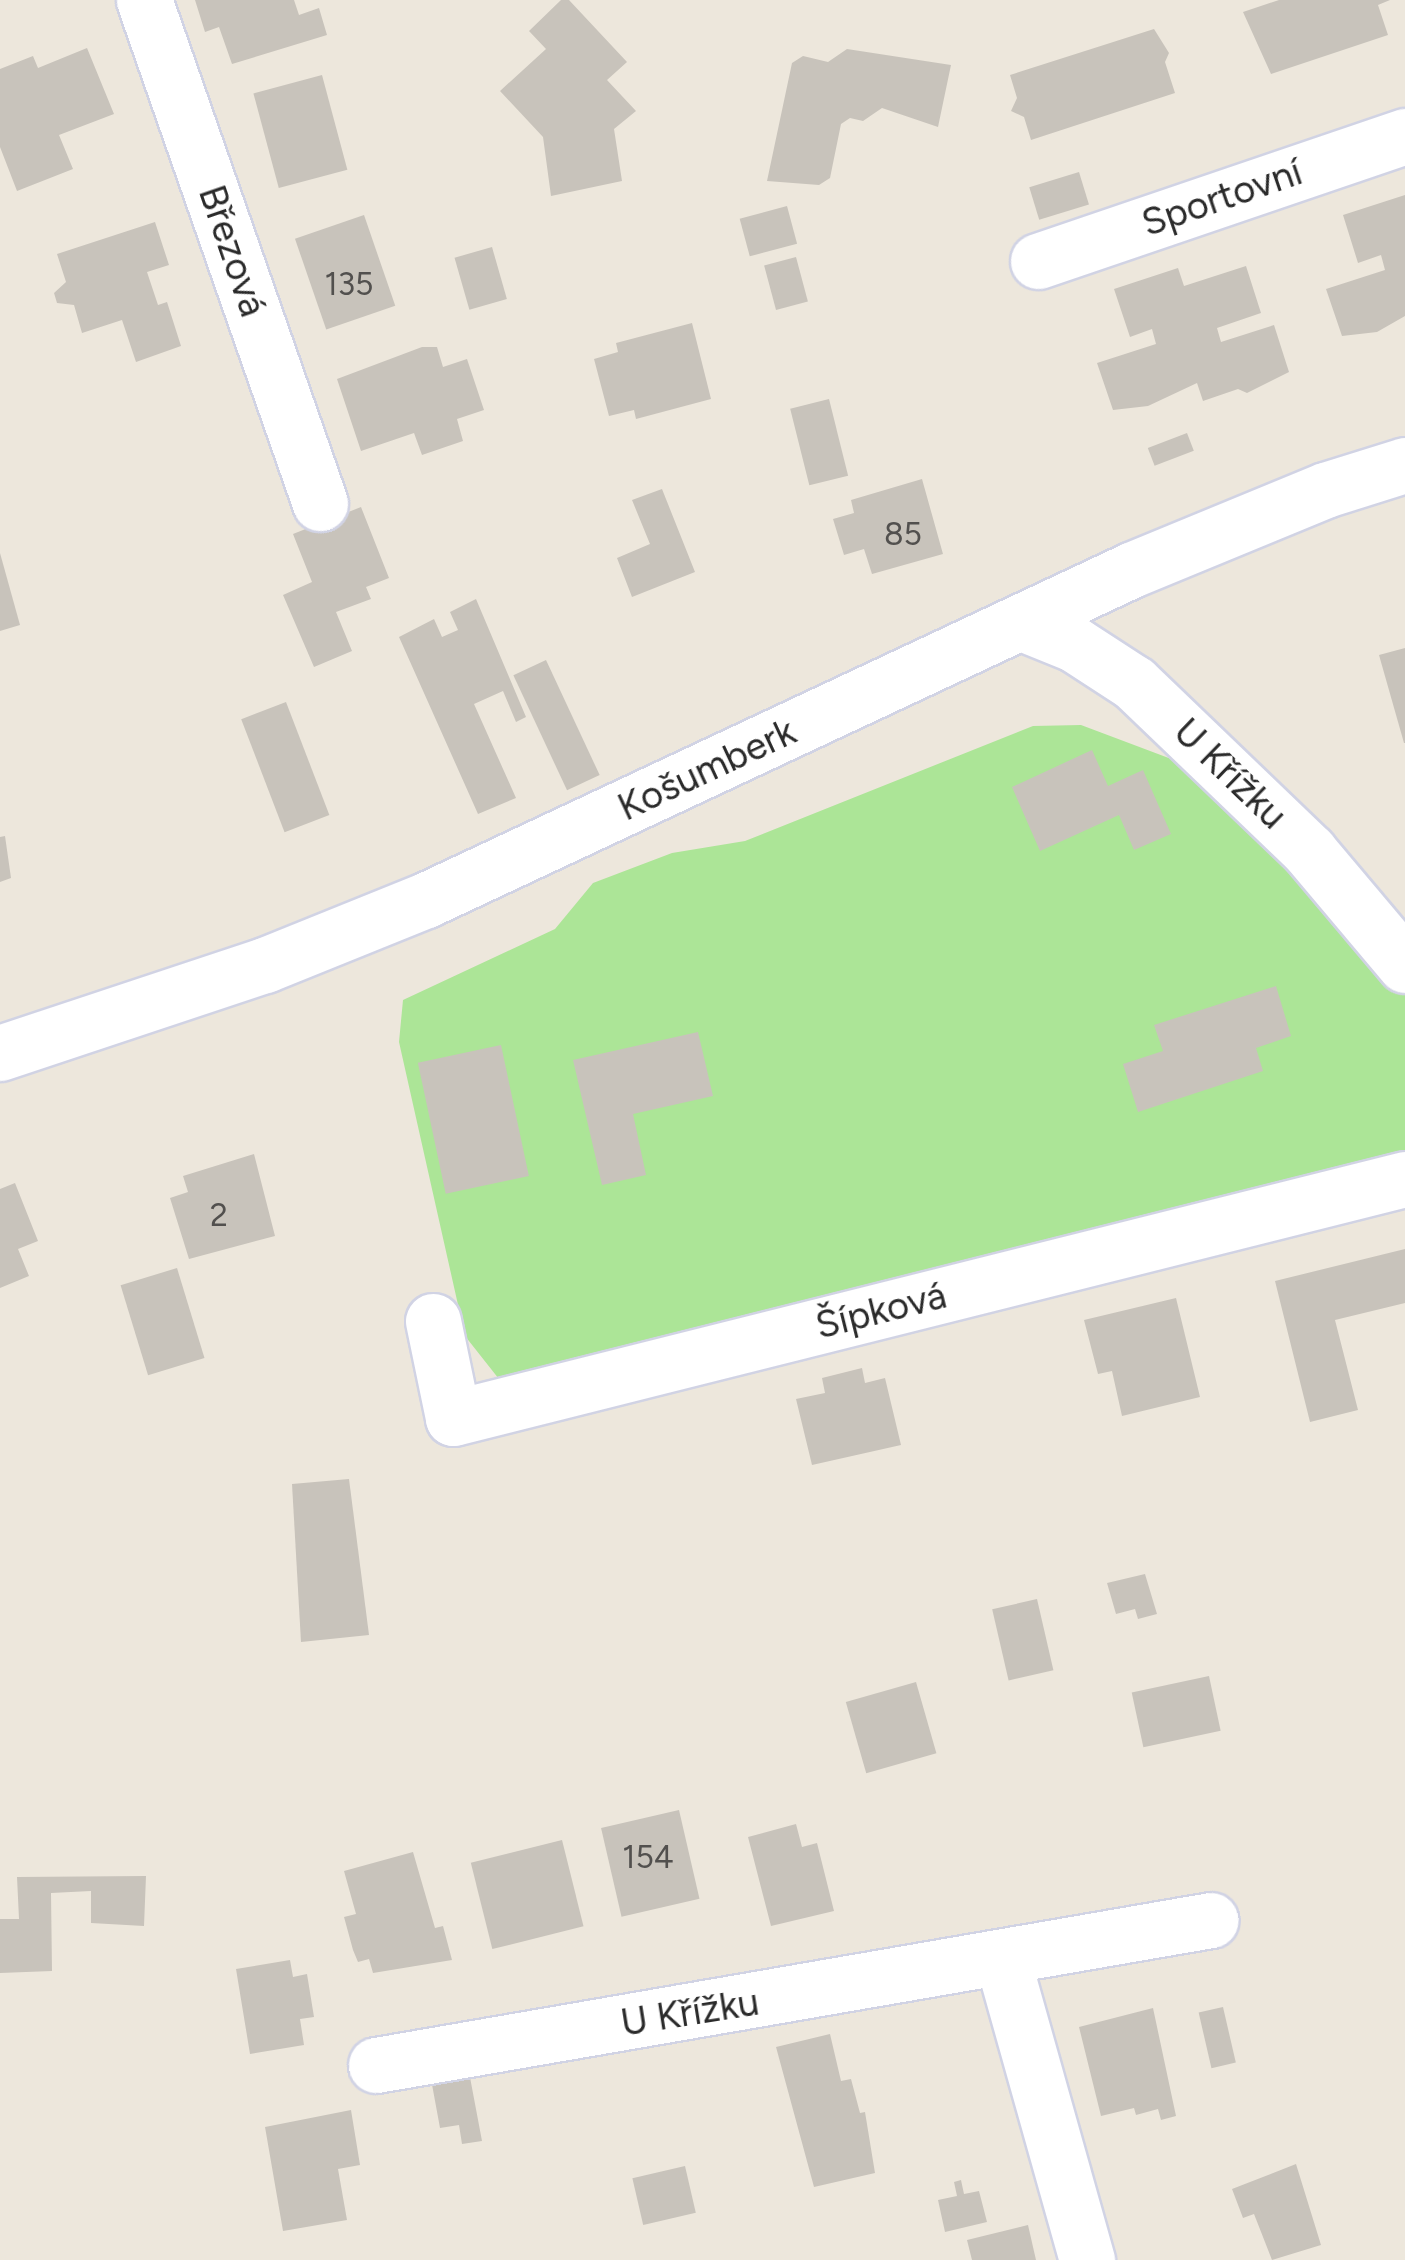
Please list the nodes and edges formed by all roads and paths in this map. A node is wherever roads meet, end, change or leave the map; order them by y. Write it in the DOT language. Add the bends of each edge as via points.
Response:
graph roads {
  1 [pos="144,0"];
  2 [pos="1405,136"];
  3 [pos="1038,261"];
  4 [pos="1405,465"];
  5 [pos="320,503"];
  6 [pos="1022,623"];
  7 [pos="1405,965"];
  8 [pos="0,1053"];
  9 [pos="1405,1179"];
  10 [pos="432,1321"];
  11 [pos="1210,1920"];
  12 [pos="1003,1961"];
  13 [pos="376,2065"];
  14 [pos="1087,2260"];
  1 -- 5 [label="street, Březová"];
  2 -- 3 [label="street, Sportovní"];
  4 -- 6 [label="street, Košumberk" via="1149,562"];
  6 -- 7 [label="street, U Křížku" via="1074,644 1134,684 1309,851"];
  6 -- 8 [label="street, Košumberk" via="426,900 266,965"];
  9 -- 10 [label="street, Šípková" via="452,1418"];
  11 -- 12 [label="street, U Křížku"];
  12 -- 13 [label="street, U Křížku"];
  12 -- 14 [label="street"];
}
